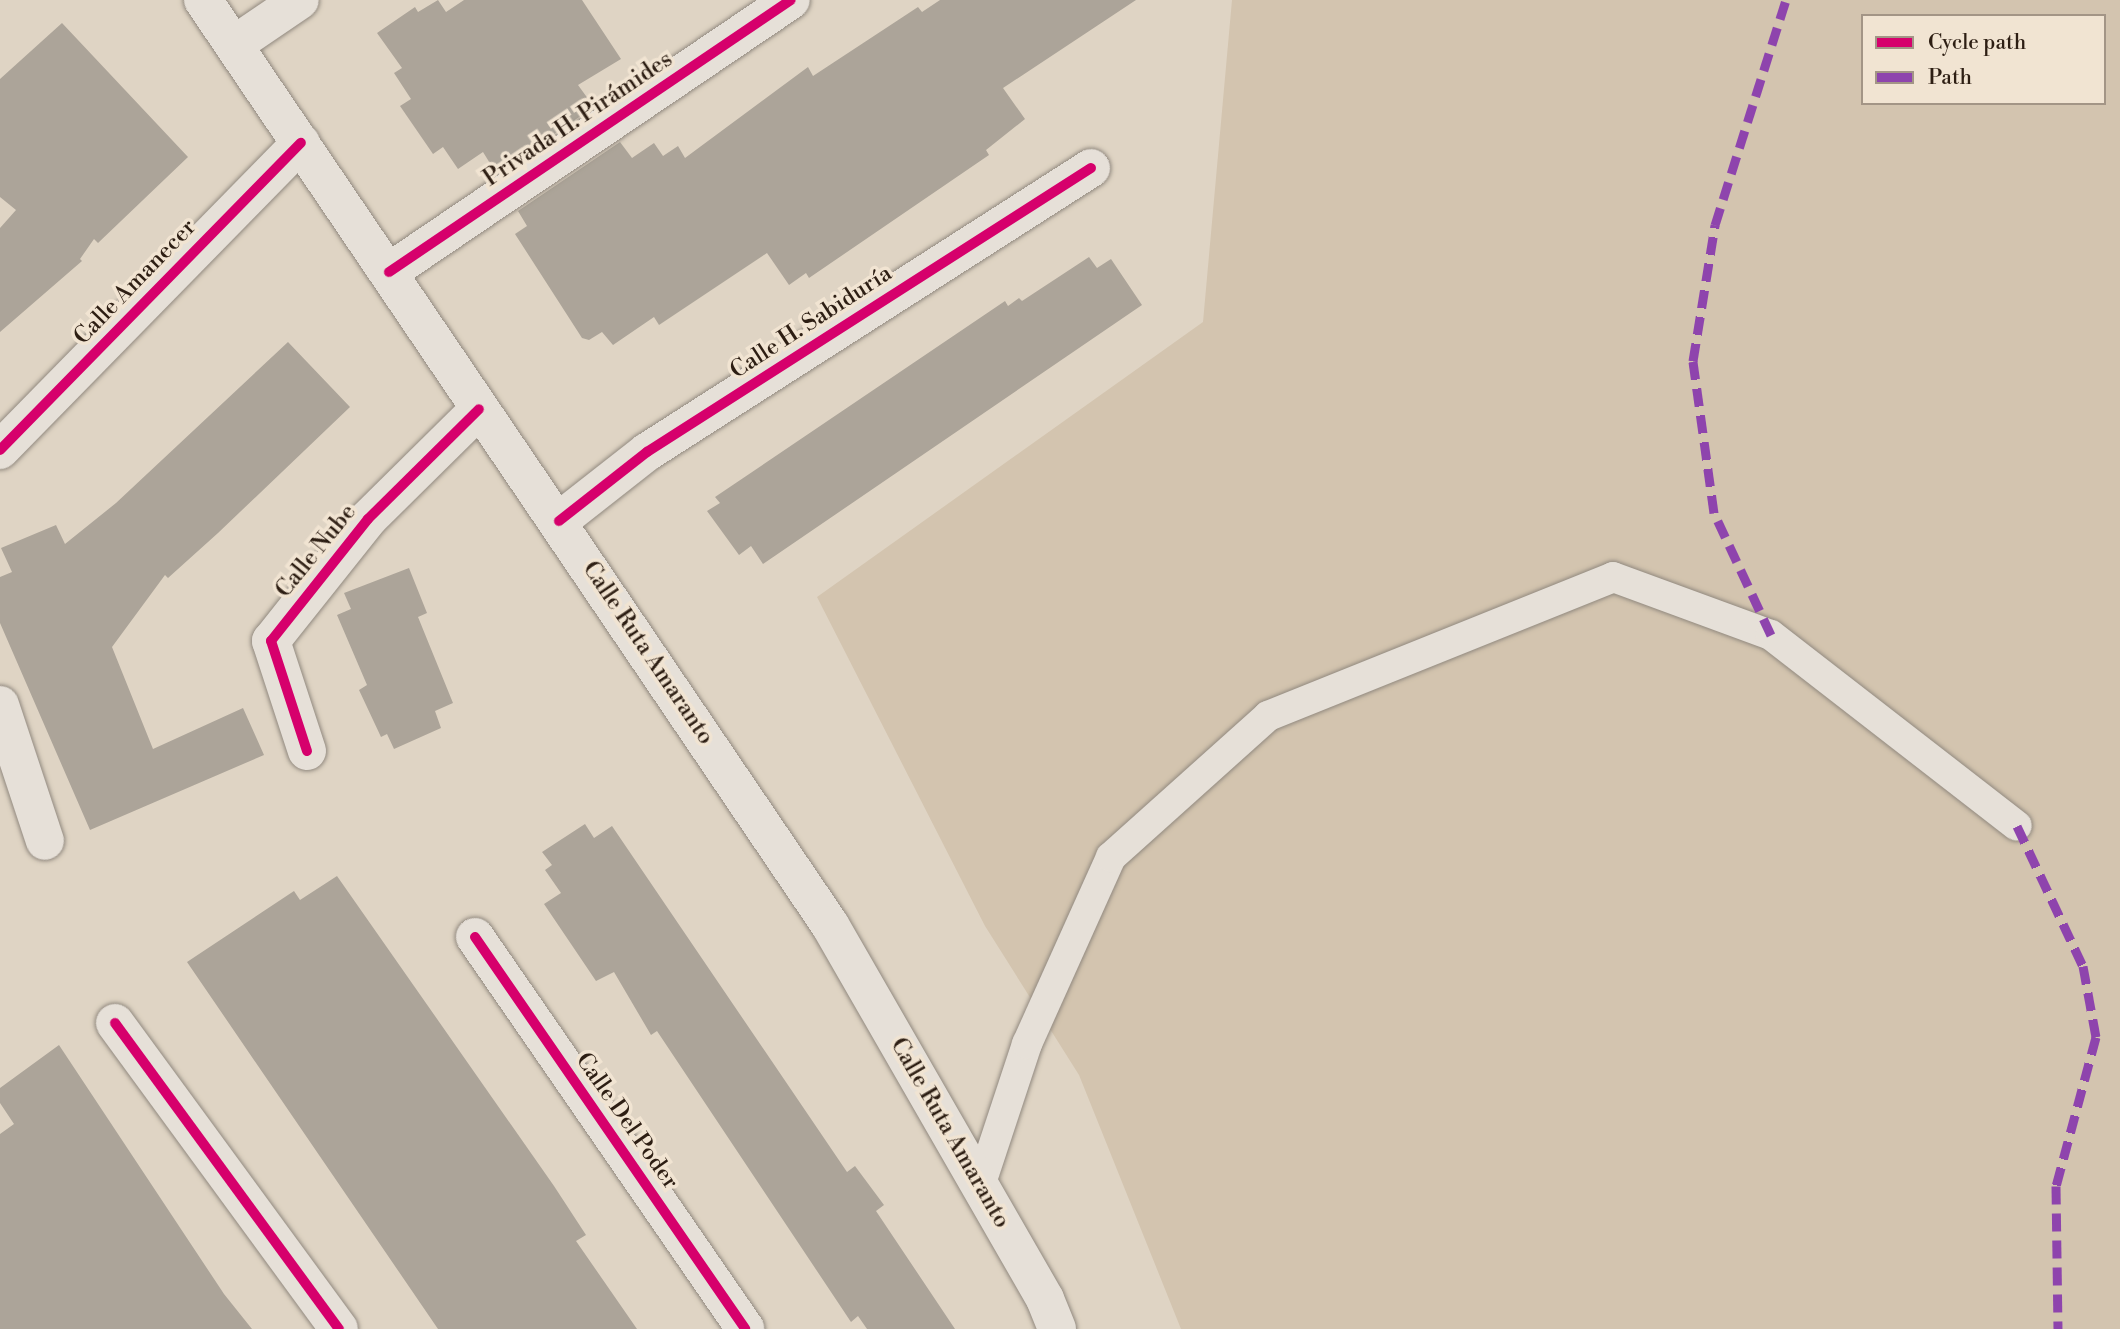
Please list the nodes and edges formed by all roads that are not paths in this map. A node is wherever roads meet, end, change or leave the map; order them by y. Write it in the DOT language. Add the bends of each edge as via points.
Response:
graph roads {
  1 [pos="203,0"];
  2 [pos="300,0"];
  3 [pos="791,0"];
  4 [pos="235,44"];
  5 [pos="301,143"];
  6 [pos="1091,168"];
  7 [pos="389,272"];
  8 [pos="479,409"];
  9 [pos="0,450"];
  10 [pos="559,520"];
  11 [pos="0,705"];
  12 [pos="307,751"];
  13 [pos="2017,826"];
  14 [pos="45,841"];
  15 [pos="475,937"];
  16 [pos="115,1023"];
  17 [pos="980,1186"];
  18 [pos="339,1329"];
  19 [pos="745,1329"];
  20 [pos="1057,1329"];
  1 -- 4 [label="street, Calle Ruta Amaranto"];
  2 -- 4 [label="street"];
  3 -- 7 [label="street, Privada H. Pirámides"];
  4 -- 5 [label="street, Calle Ruta Amaranto"];
  5 -- 7 [label="street, Calle Ruta Amaranto"];
  5 -- 9 [label="street, Calle Amanecer"];
  6 -- 10 [label="street, Calle H. Sabiduría" via="647,452"];
  7 -- 8 [label="street, Calle Ruta Amaranto"];
  8 -- 10 [label="street, Calle Ruta Amaranto"];
  8 -- 12 [label="street, Calle Nube" via="368,519 271,641"];
  10 -- 17 [label="street, Calle Ruta Amaranto" via="830,925"];
  11 -- 14 [label="street"];
  13 -- 17 [label="lane" via="1771,635 1613,577 1268,716 1111,857 1027,1044"];
  15 -- 19 [label="street, Calle Del Poder"];
  16 -- 18 [label="street"];
  17 -- 20 [label="street, Calle Ruta Amaranto" via="1045,1299"];
}
